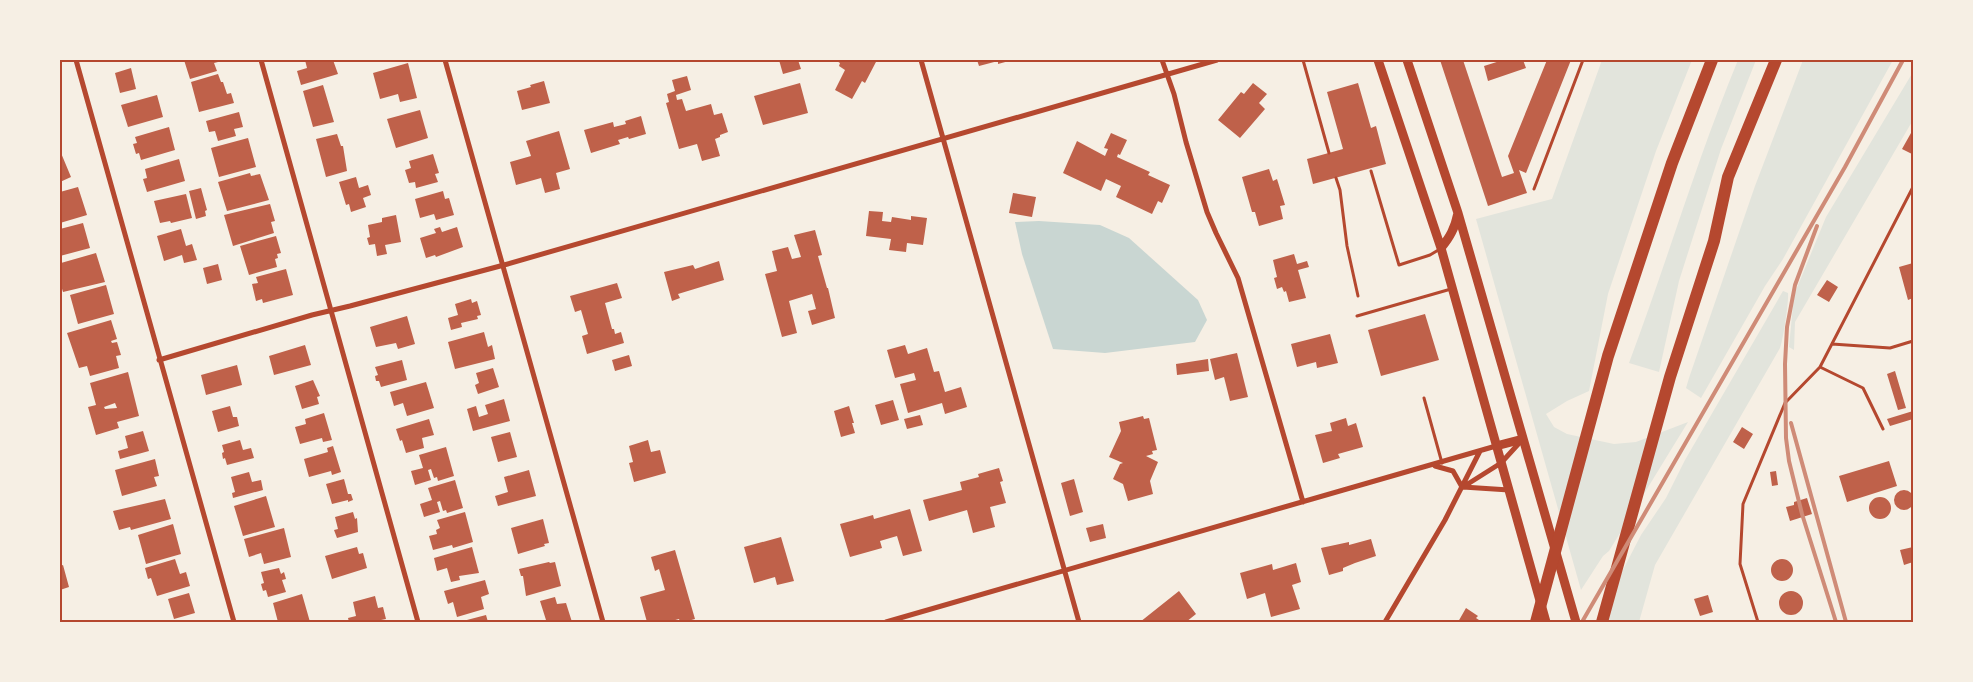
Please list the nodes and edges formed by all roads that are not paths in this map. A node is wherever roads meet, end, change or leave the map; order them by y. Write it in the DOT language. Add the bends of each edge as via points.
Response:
graph roads {
  1 [pos="76,60"];
  2 [pos="261,60"];
  3 [pos="445,60"];
  4 [pos="921,60"];
  5 [pos="1162,60"];
  6 [pos="1216,60"];
  7 [pos="1303,60"];
  8 [pos="1378,60"];
  9 [pos="1407,60"];
  10 [pos="1583,60"];
  11 [pos="1712,60"];
  12 [pos="1776,60"];
  13 [pos="1166,74"];
  14 [pos="943,139"];
  15 [pos="1329,153"];
  16 [pos="1372,170"];
  17 [pos="1336,178"];
  18 [pos="1913,187"];
  19 [pos="1534,189"];
  20 [pos="1458,213"];
  21 [pos="1441,248"];
  22 [pos="504,264"];
  23 [pos="1452,288"];
  24 [pos="1358,296"];
  25 [pos="330,310"];
  26 [pos="1357,316"];
  27 [pos="1913,341"];
  28 [pos="1832,344"];
  29 [pos="159,360"];
  30 [pos="1820,367"];
  31 [pos="1424,398"];
  32 [pos="1883,429"];
  33 [pos="1523,439"];
  34 [pos="1496,446"];
  35 [pos="1480,451"];
  36 [pos="1442,463"];
  37 [pos="1501,463"];
  38 [pos="1433,466"];
  39 [pos="1462,487"];
  40 [pos="1509,490"];
  41 [pos="1303,502"];
  42 [pos="1064,571"];
  43 [pos="234,622"];
  44 [pos="418,622"];
  45 [pos="603,622"];
  46 [pos="886,622"];
  47 [pos="1079,622"];
  48 [pos="1385,622"];
  49 [pos="1536,622"];
  50 [pos="1546,622"];
  51 [pos="1576,622"];
  52 [pos="1602,622"];
  53 [pos="1758,622"];
  1 -- 29 [label="street"];
  2 -- 25 [label="street"];
  3 -- 22 [label="street"];
  4 -- 14 [label="street"];
  5 -- 13 [label="street"];
  6 -- 13 [label="street"];
  7 -- 15 [label="lane"];
  8 -- 21 [label="main road"];
  9 -- 20 [label="main road"];
  10 -- 19 [label="lane"];
  11 -- 49 [label="highway" via="1672,163 1608,356"];
  12 -- 52 [label="highway" via="1728,177 1714,241 1670,377"];
  13 -- 14 [label="street"];
  13 -- 41 [label="street" via="1207,212 1243,291"];
  14 -- 22 [label="street"];
  14 -- 42 [label="street"];
  16 -- 21 [label="lane" via="1399,265"];
  17 -- 24 [label="lane"];
  18 -- 28 [label="lane"];
  20 -- 21 [label="main road" via="1452,233"];
  20 -- 33 [label="main road"];
  21 -- 23 [label="main road"];
  22 -- 25 [label="street"];
  22 -- 45 [label="street"];
  23 -- 26 [label="lane"];
  23 -- 34 [label="main road"];
  25 -- 29 [label="street"];
  25 -- 44 [label="street"];
  27 -- 28 [label="lane" via="1890,348"];
  28 -- 30 [label="lane"];
  29 -- 43 [label="street"];
  30 -- 32 [label="lane" via="1863,388"];
  30 -- 53 [label="lane" via="1785,403 1743,504 1740,564"];
  31 -- 36 [label="lane"];
  33 -- 34 [label="main road"];
  33 -- 37 [label="street"];
  33 -- 51 [label="main road"];
  34 -- 35 [label="street"];
  34 -- 37 [label="main road"];
  35 -- 36 [label="street"];
  35 -- 39 [label="street"];
  36 -- 38 [label="street"];
  37 -- 39 [label="street"];
  37 -- 40 [label="main road"];
  38 -- 39 [label="street" via="1453,471"];
  38 -- 41 [label="street"];
  39 -- 40 [label="street"];
  39 -- 48 [label="street"];
  40 -- 50 [label="main road"];
  41 -- 42 [label="street"];
  42 -- 46 [label="street"];
  42 -- 47 [label="street"];
}
